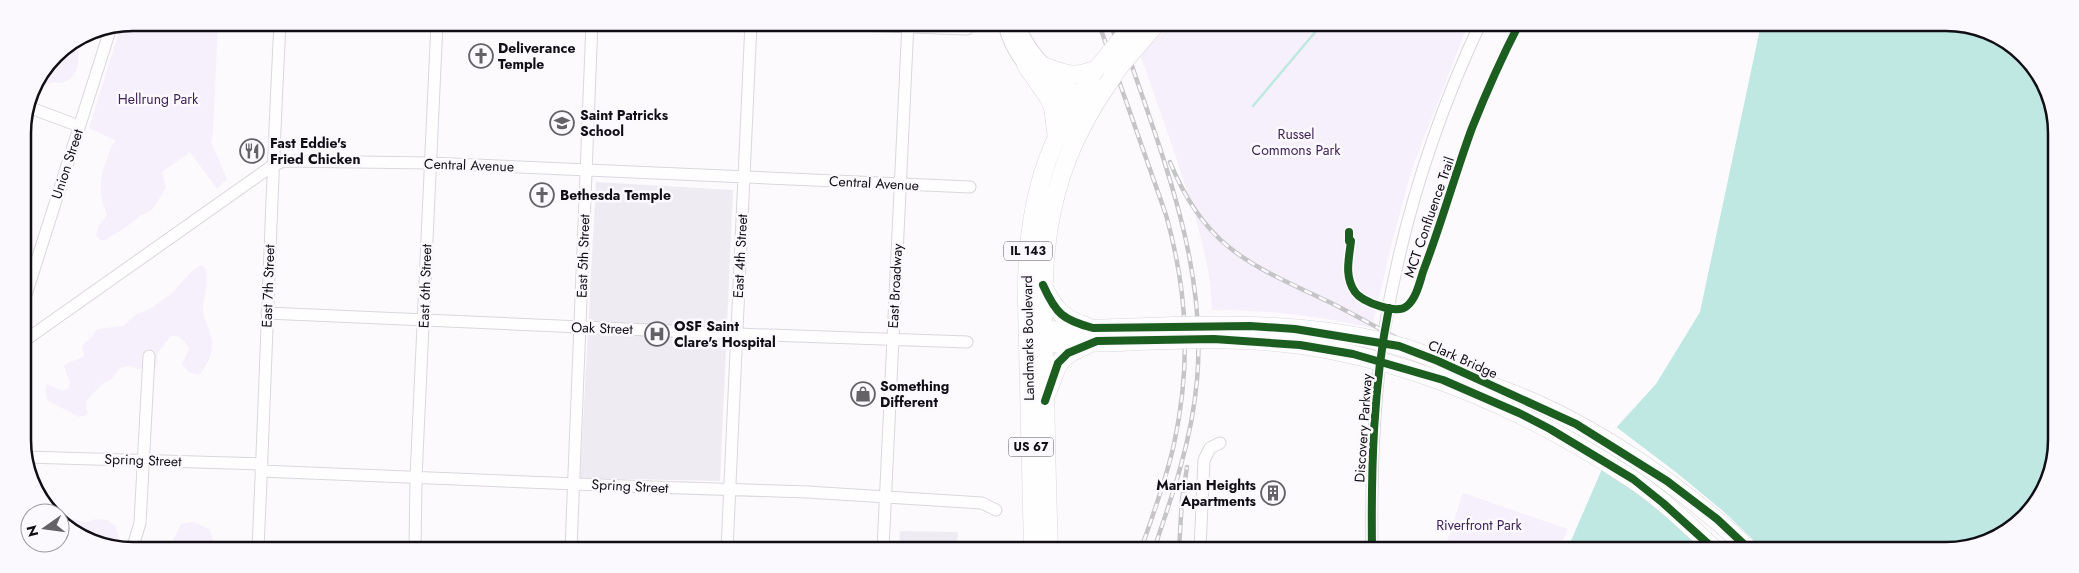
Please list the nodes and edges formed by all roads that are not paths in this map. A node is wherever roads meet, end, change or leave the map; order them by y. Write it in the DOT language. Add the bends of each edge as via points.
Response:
graph roads {
  1 [pos="280,31"];
  2 [pos="437,31"];
  3 [pos="592,31"];
  4 [pos="751,31"];
  5 [pos="908,31"];
  6 [pos="1008,31"];
  7 [pos="1020,31"];
  8 [pos="1128,31"];
  9 [pos="1150,31"];
  10 [pos="1477,31"];
  11 [pos="109,34"];
  12 [pos="1026,65"];
  13 [pos="1046,67"];
  14 [pos="1098,67"];
  15 [pos="1084,105"];
  16 [pos="34,109"];
  17 [pos="79,126"];
  18 [pos="1057,138"];
  19 [pos="430,163"];
  20 [pos="272,166"];
  21 [pos="587,170"];
  22 [pos="744,176"];
  23 [pos="899,185"];
  24 [pos="970,188"];
  25 [pos="31,279"];
  26 [pos="1043,285"];
  27 [pos="267,313"];
  28 [pos="424,320"];
  29 [pos="581,327"];
  30 [pos="736,334"];
  31 [pos="1095,335"];
  32 [pos="1120,335"];
  33 [pos="31,336"];
  34 [pos="1035,338"];
  35 [pos="892,340"];
  36 [pos="967,342"];
  37 [pos="149,356"];
  38 [pos="1045,400"];
  39 [pos="1220,443"];
  40 [pos="33,457"];
  41 [pos="143,460"];
  42 [pos="262,467"];
  43 [pos="416,477"];
  44 [pos="574,483"];
  45 [pos="730,489"];
  46 [pos="885,498"];
  47 [pos="996,510"];
  48 [pos="134,542"];
  49 [pos="258,542"];
  50 [pos="415,542"];
  51 [pos="571,542"];
  52 [pos="727,542"];
  53 [pos="883,542"];
  54 [pos="1033,542"];
  55 [pos="1049,542"];
  56 [pos="1200,542"];
  57 [pos="1372,542"];
  58 [pos="1706,542"];
  59 [pos="1741,542"];
  1 -- 20 [label="street, East 7th Street"];
  2 -- 19 [label="street, East 6th Street"];
  3 -- 21 [label="street, East 5th Street"];
  4 -- 22 [label="street, East 4th Street"];
  5 -- 23 [label="street, East Broadway"];
  6 -- 12 [label="main road"];
  7 -- 13 [label="main road" via="1032,54"];
  8 -- 14 [label="highway, IL 143, bridge"];
  9 -- 15 [label="highway, IL 143, bridge" via="1107,85"];
  10 -- 57 [label="street, Discovery Parkway" via="1432,141 1390,301 1376,406"];
  11 -- 17 [label="street, Union Street"];
  12 -- 15 [label="main road" via="1057,96"];
  12 -- 18 [label="highway" via="1053,107"];
  13 -- 14 [label="highway" via="1069,76 1082,75"];
  13 -- 15 [label="main road"];
  14 -- 15 [label="highway, IL 143"];
  15 -- 18 [label="highway, Landmarks Boulevard / IL 143"];
  15 -- 26 [label="highway, Landmarks Boulevard / IL 143" via="1057,186 1047,231"];
  16 -- 17 [label="street"];
  17 -- 25 [label="street, Union Street"];
  18 -- 34 [label="highway, Landmarks Boulevard / IL 143" via="1037,193 1029,238 1026,266"];
  19 -- 20 [label="street, Central Avenue" via="291,160"];
  19 -- 21 [label="street, Central Avenue"];
  19 -- 28 [label="street, East 6th Street"];
  20 -- 27 [label="street, East 7th Street"];
  20 -- 33 [label="street, Central Avenue"];
  21 -- 22 [label="street, Central Avenue"];
  21 -- 29 [label="street, East 5th Street"];
  22 -- 23 [label="street, Central Avenue"];
  22 -- 30 [label="street, East 4th Street"];
  23 -- 24 [label="street, Central Avenue"];
  23 -- 35 [label="street, East Broadway"];
  26 -- 31 [label="highway" via="1050,301 1064,317"];
  26 -- 34 [label="highway, Landmarks Boulevard / IL 143"];
  27 -- 28 [label="street, Oak Street"];
  27 -- 42 [label="street, East 7th Street"];
  28 -- 29 [label="street, Oak Street"];
  28 -- 43 [label="street, East 6th Street"];
  29 -- 30 [label="street, Oak Street"];
  29 -- 44 [label="street, East 5th Street"];
  30 -- 35 [label="street, Oak Street"];
  30 -- 45 [label="street, East 4th Street"];
  31 -- 32 [label="highway, US 67"];
  31 -- 34 [label="highway"];
  31 -- 38 [label="highway, US 67" via="1058,363"];
  32 -- 58 [label="highway, Clark Bridge / US 67, bridge" via="1300,345 1354,354 1443,380 1550,429 1633,479"];
  32 -- 59 [label="highway, Clark Bridge / US 67, bridge" via="1211,325 1286,328 1399,346 1576,424 1667,481"];
  34 -- 38 [label="highway, Landmarks Boulevard / IL 143"];
  34 -- 54 [label="highway, Landmarks Boulevard / US 67"];
  35 -- 36 [label="street, Oak Street"];
  35 -- 46 [label="street, East Broadway"];
  37 -- 41 [label="street"];
  38 -- 55 [label="highway, Landmarks Boulevard / US 67"];
  39 -- 56 [label="street" via="1210,448 1204,460"];
  40 -- 41 [label="street, Spring Street"];
  41 -- 42 [label="street, Spring Street"];
  41 -- 48 [label="street" via="140,523"];
  42 -- 43 [label="street, Spring Street"];
  42 -- 49 [label="street, East 7th Street"];
  43 -- 44 [label="street, Spring Street"];
  43 -- 50 [label="street, East 6th Street"];
  44 -- 45 [label="street, Spring Street"];
  44 -- 51 [label="street, East 5th Street"];
  45 -- 46 [label="street, Spring Street"];
  45 -- 52 [label="street, East 4th Street"];
  46 -- 47 [label="street, Spring Street" via="982,504"];
  46 -- 53 [label="street, East Broadway"];
}
